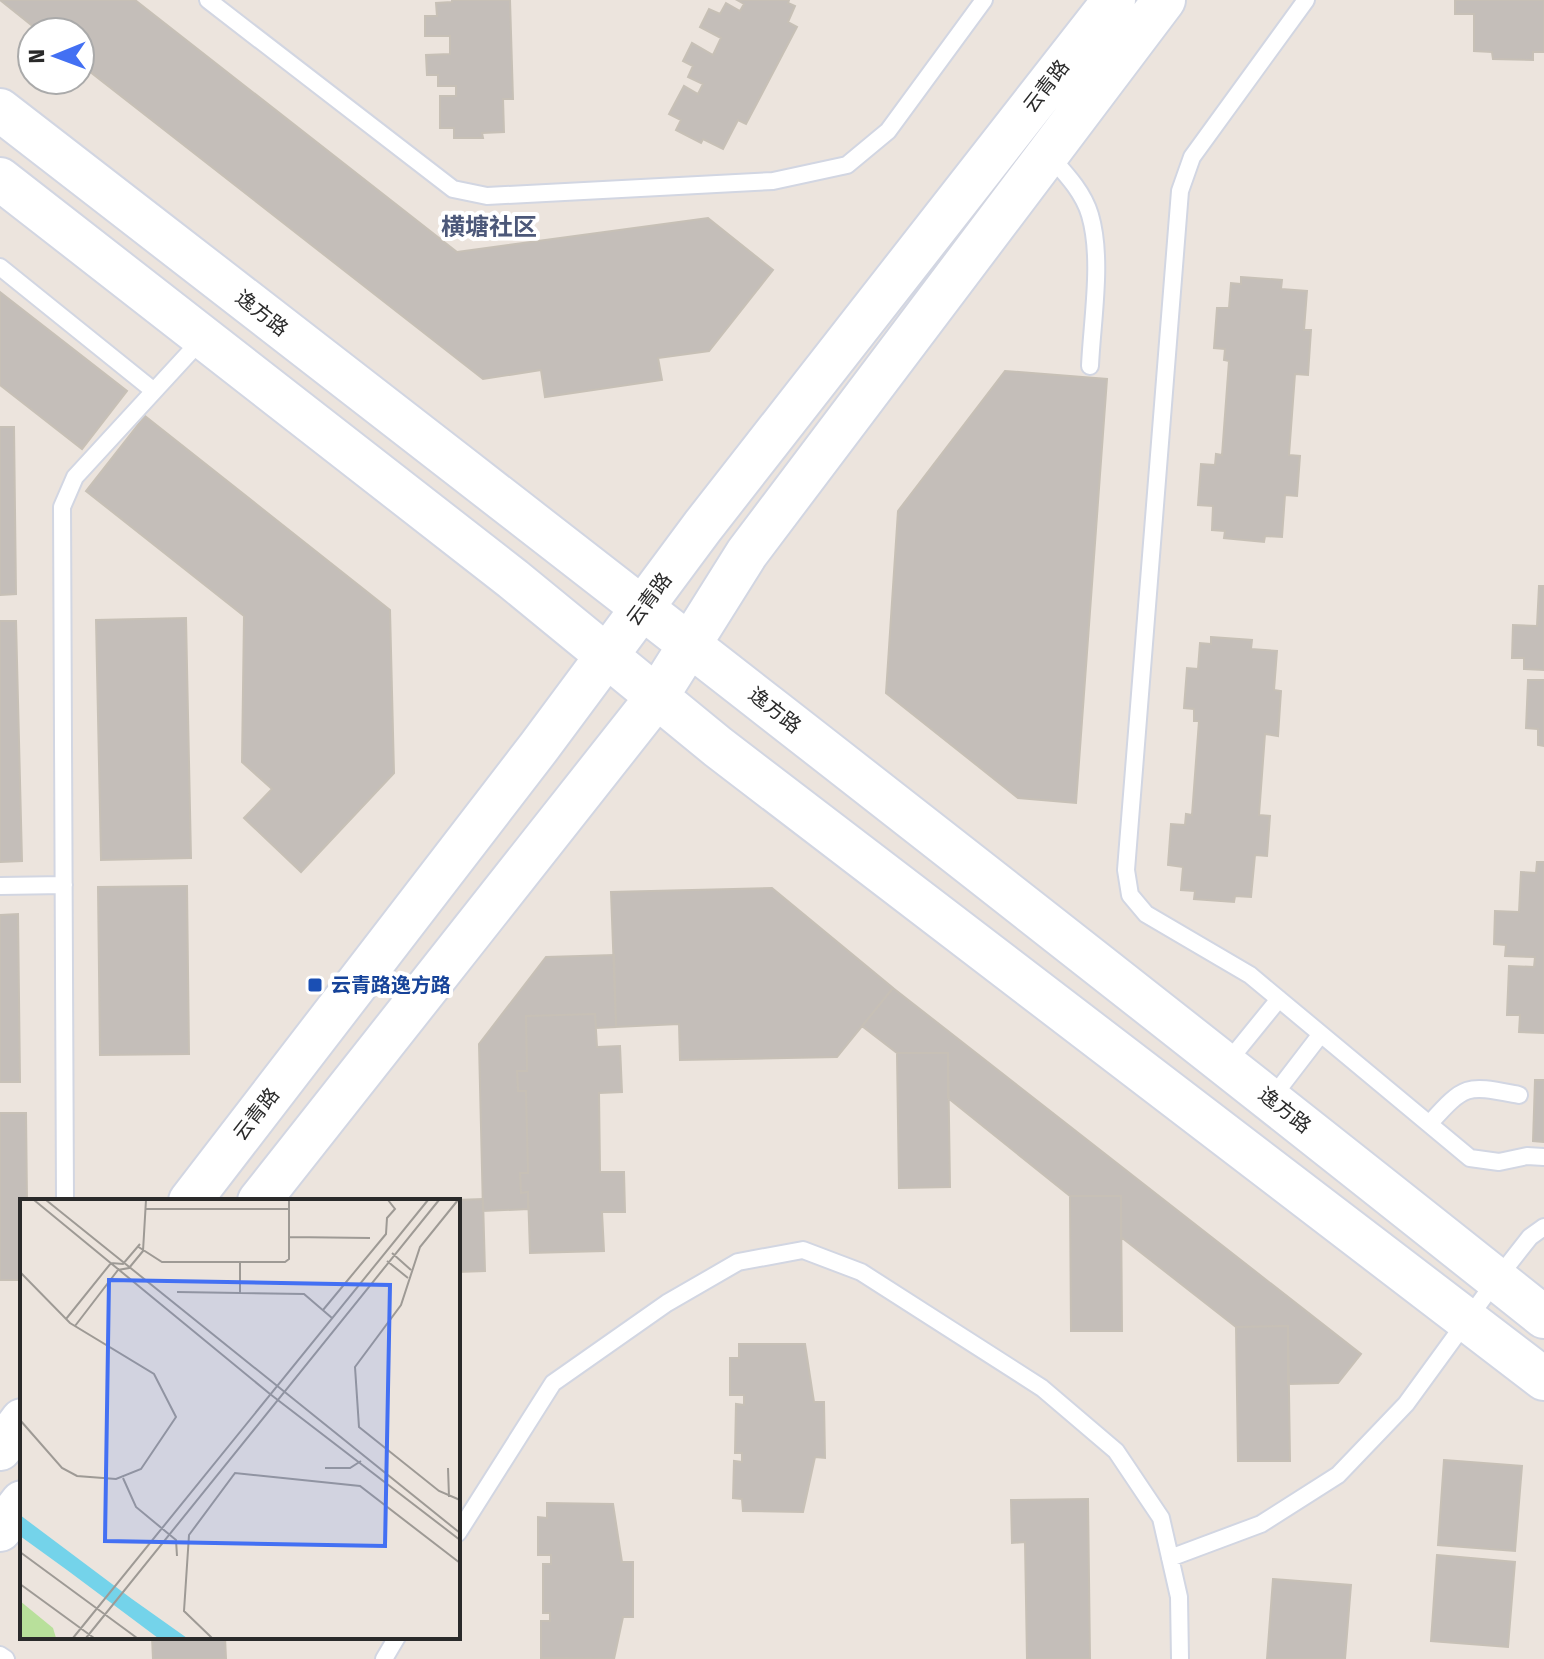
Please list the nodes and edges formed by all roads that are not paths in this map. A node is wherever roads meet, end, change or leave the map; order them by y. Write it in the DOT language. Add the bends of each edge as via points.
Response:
graph roads {
  1 [pos="208,0"];
  2 [pos="984,0"];
  3 [pos="1114,0"];
  4 [pos="1164,0"];
  5 [pos="1306,0"];
  6 [pos="0,110"];
  7 [pos="1047,153"];
  8 [pos="0,179"];
  9 [pos="0,267"];
  10 [pos="204,337"];
  11 [pos="1090,366"];
  12 [pos="154,391"];
  13 [pos="643,608"];
  14 [pos="690,644"];
  15 [pos="606,657"];
  16 [pos="656,698"];
  17 [pos="64,885"];
  18 [pos="0,886"];
  19 [pos="1279,999"];
  20 [pos="1321,1034"];
  21 [pos="1226,1064"];
  22 [pos="1519,1095"];
  23 [pos="1271,1099"];
  24 [pos="1430,1123"];
  25 [pos="1544,1157"];
  26 [pos="65,1199"];
  27 [pos="192,1199"];
  28 [pos="261,1199"];
  29 [pos="1544,1227"];
  30 [pos="1497,1279"];
  31 [pos="1544,1317"];
  32 [pos="1468,1321"];
  33 [pos="1544,1379"];
  34 [pos="20,1423"];
  35 [pos="0,1449"];
  36 [pos="20,1505"];
  37 [pos="0,1530"];
  38 [pos="460,1530"];
  39 [pos="1170,1558"];
  40 [pos="396,1639"];
  41 [pos="0,1655"];
  42 [pos="6,1659"];
  43 [pos="384,1659"];
  44 [pos="1180,1659"];
  1 -- 2 [label="lane" via="453,189 487,196 773,181 847,165 888,131"];
  3 -- 13 [label="street, 云青路"];
  4 -- 7 [label="street, 云青路"];
  5 -- 19 [label="lane" via="1192,157 1180,191 1126,870 1130,895 1146,914 1250,975"];
  6 -- 13 [label="street, 逸方路"];
  7 -- 11 [label="lane" via="1073,182 1090,214 1096,251"];
  7 -- 14 [label="street, 云青路" via="747,553"];
  8 -- 10 [label="street"];
  9 -- 12 [label="lane"];
  10 -- 12 [label="lane"];
  10 -- 15 [label="street"];
  12 -- 17 [label="lane" via="75,477 62,507"];
  13 -- 14 [label="street, 逸方路"];
  13 -- 15 [label="street, 云青路"];
  14 -- 16 [label="street, 云青路"];
  14 -- 21 [label="street, 逸方路"];
  15 -- 16 [label="street"];
  15 -- 27 [label="street, 云青路"];
  16 -- 28 [label="street, 云青路"];
  16 -- 32 [label="street"];
  17 -- 18 [label="lane"];
  17 -- 26 [label="lane"];
  19 -- 20 [label="lane"];
  19 -- 21 [label="lane"];
  20 -- 23 [label="lane"];
  20 -- 24 [label="lane"];
  21 -- 23 [label="street, 逸方路"];
  22 -- 24 [label="lane" via="1479,1087 1456,1095"];
  23 -- 30 [label="street, 逸方路"];
  24 -- 25 [label="lane" via="1470,1158 1499,1162"];
  29 -- 30 [label="lane"];
  30 -- 31 [label="street, 逸方路"];
  30 -- 32 [label="lane"];
  32 -- 33 [label="street"];
  32 -- 39 [label="lane" via="1406,1404 1338,1475 1261,1524"];
  34 -- 35 [label="street"];
  36 -- 37 [label="street"];
  38 -- 39 [label="lane" via="553,1383 667,1303 738,1262 803,1250 861,1272 1042,1388 1116,1451 1161,1518"];
  39 -- 44 [label="lane" via="1179,1597"];
  40 -- 43 [label="lane"];
  41 -- 42 [label="lane"];
}
